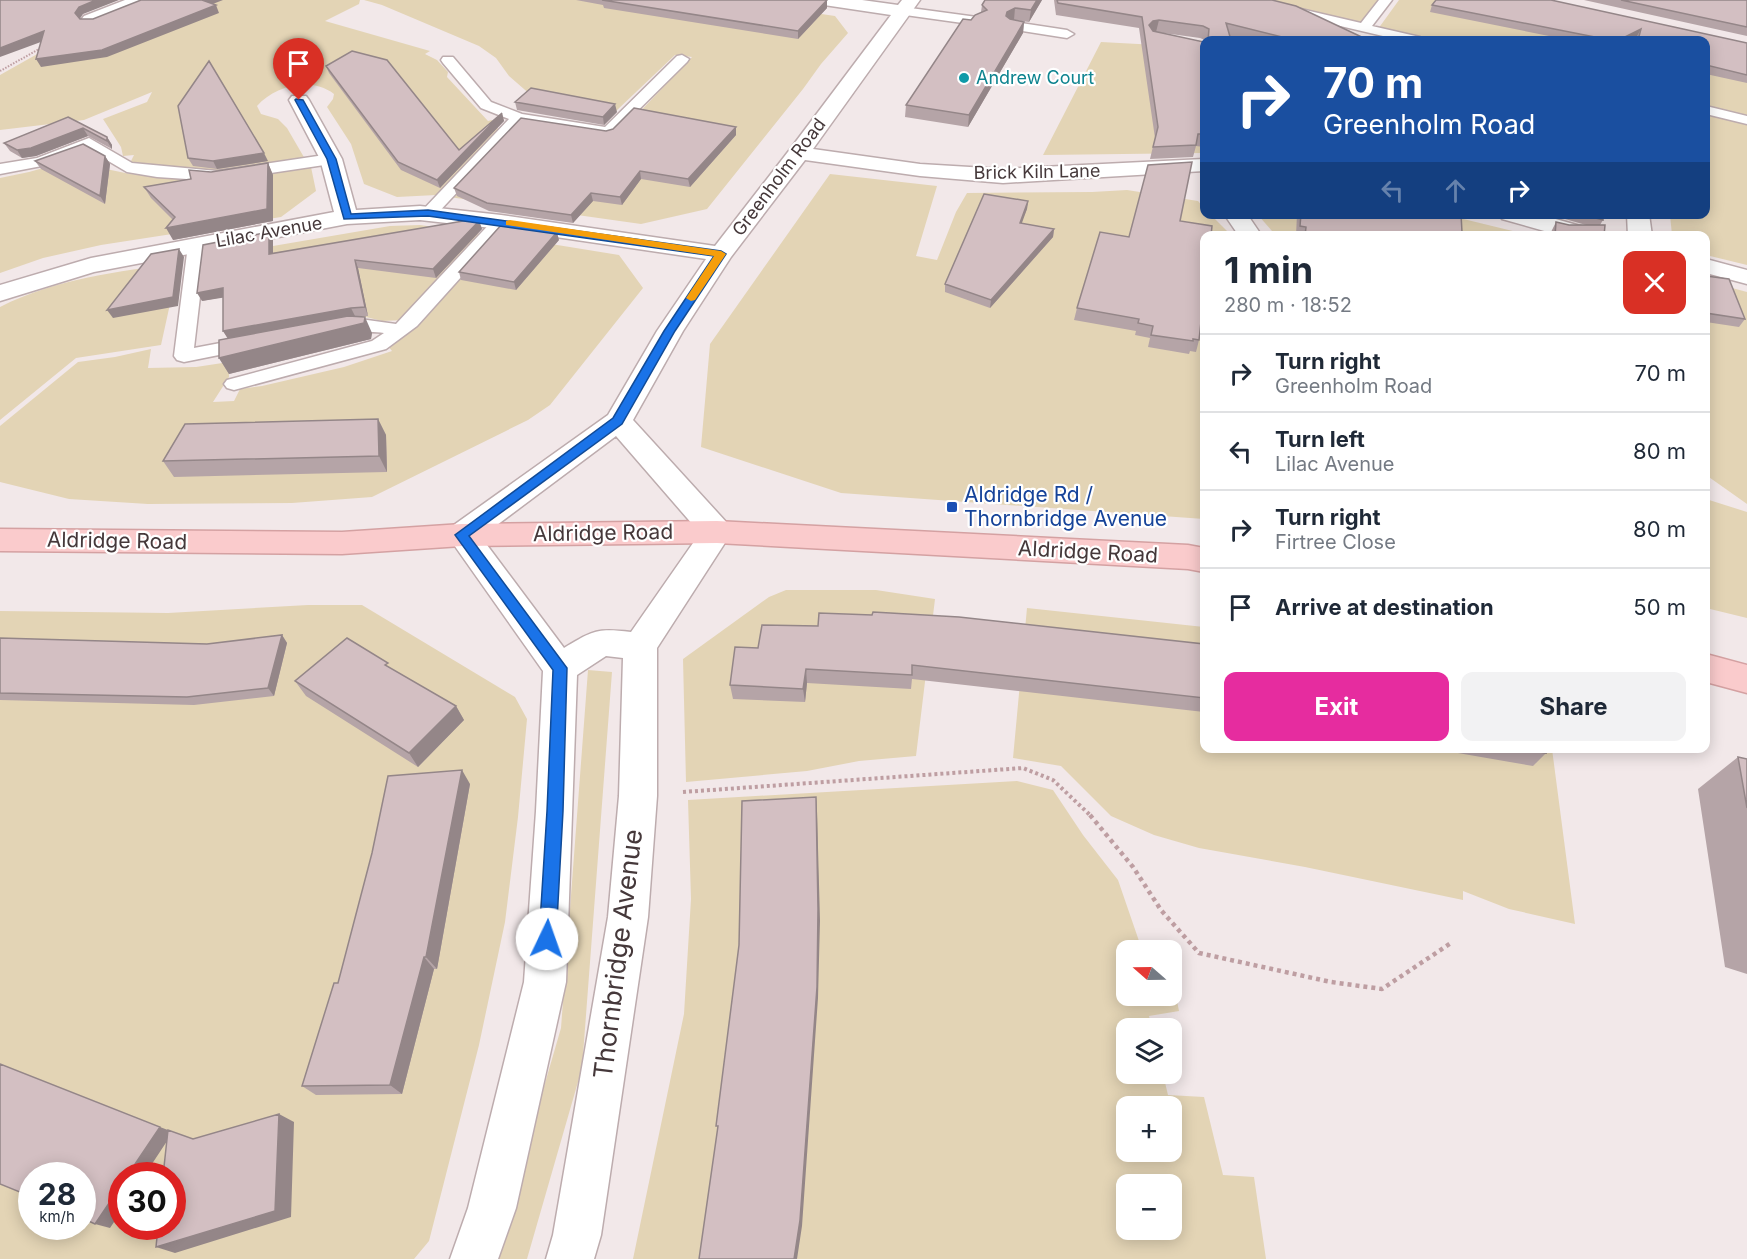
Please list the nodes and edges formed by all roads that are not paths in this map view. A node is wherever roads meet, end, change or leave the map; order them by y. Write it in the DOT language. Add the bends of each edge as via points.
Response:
graph roads {
  1 [pos="141,0"];
  2 [pos="824,0"];
  3 [pos="1246,0"];
  4 [pos="1386,0"];
  5 [pos="907,6"];
  6 [pos="90,20"];
  7 [pos="976,21"];
  8 [pos="1014,26"];
  9 [pos="1364,28"];
  10 [pos="1067,34"];
  11 [pos="1398,36"];
  12 [pos="682,59"];
  13 [pos="448,60"];
  14 [pos="299,100"];
  15 [pos="1710,111"];
  16 [pos="519,117"];
  17 [pos="1747,120"];
  18 [pos="800,153"];
  19 [pos="331,159"];
  20 [pos="0,169"];
  21 [pos="1200,170"];
  22 [pos="428,213"];
  23 [pos="347,217"];
  24 [pos="1528,219"];
  25 [pos="501,222"];
  26 [pos="1572,231"];
  27 [pos="197,245"];
  28 [pos="721,254"];
  29 [pos="1710,267"];
  30 [pos="1747,277"];
  31 [pos="0,294"];
  32 [pos="320,330"];
  33 [pos="399,330"];
  34 [pos="275,339"];
  35 [pos="234,384"];
  36 [pos="618,421"];
  37 [pos="717,532"];
  38 [pos="462,535"];
  39 [pos="0,540"];
  40 [pos="1200,559"];
  41 [pos="640,646"];
  42 [pos="560,668"];
  43 [pos="1710,669"];
  44 [pos="1747,679"];
  45 [pos="474,1259"];
  46 [pos="570,1259"];
  1 -- 6 [label="street"];
  2 -- 5 [label="street"];
  3 -- 9 [label="lane"];
  4 -- 9 [label="lane"];
  5 -- 7 [label="lane"];
  5 -- 18 [label="street, Greenholm Road"];
  8 -- 10 [label="lane"];
  9 -- 11 [label="lane"];
  12 -- 16 [label="lane" via="608,132"];
  13 -- 16 [label="lane" via="486,105"];
  14 -- 19 [label="street"];
  15 -- 17 [label="lane"];
  16 -- 22 [label="lane"];
  18 -- 21 [label="street, Brick Kiln Lane" via="920,170 1003,176"];
  18 -- 28 [label="street, Greenholm Road"];
  19 -- 20 [label="lane" via="217,176 127,167 88,143 41,162"];
  19 -- 23 [label="street"];
  22 -- 23 [label="street, Lilac Avenue"];
  22 -- 25 [label="street, Lilac Avenue"];
  23 -- 27 [label="street, Lilac Avenue"];
  24 -- 26 [label="street"];
  25 -- 28 [label="street, Lilac Avenue"];
  25 -- 33 [label="lane"];
  27 -- 31 [label="street, Lilac Avenue" via="91,265"];
  27 -- 34 [label="lane" via="184,356"];
  28 -- 36 [label="street, Greenholm Road"];
  29 -- 30 [label="street"];
  32 -- 33 [label="lane" via="354,324"];
  33 -- 35 [label="lane" via="380,345"];
  36 -- 37 [label="street"];
  36 -- 38 [label="street, Greenholm Road"];
  37 -- 38 [label="street, Aldridge Road"];
  37 -- 40 [label="street, Aldridge Road"];
  37 -- 41 [label="street"];
  38 -- 39 [label="street, Aldridge Road" via="342,543"];
  38 -- 42 [label="street"];
  41 -- 42 [label="street" via="601,642"];
  41 -- 46 [label="street, Thornbridge Avenue" via="638,796 628,917"];
  42 -- 45 [label="street" via="545,982 492,1208"];
  43 -- 44 [label="street"];
}
